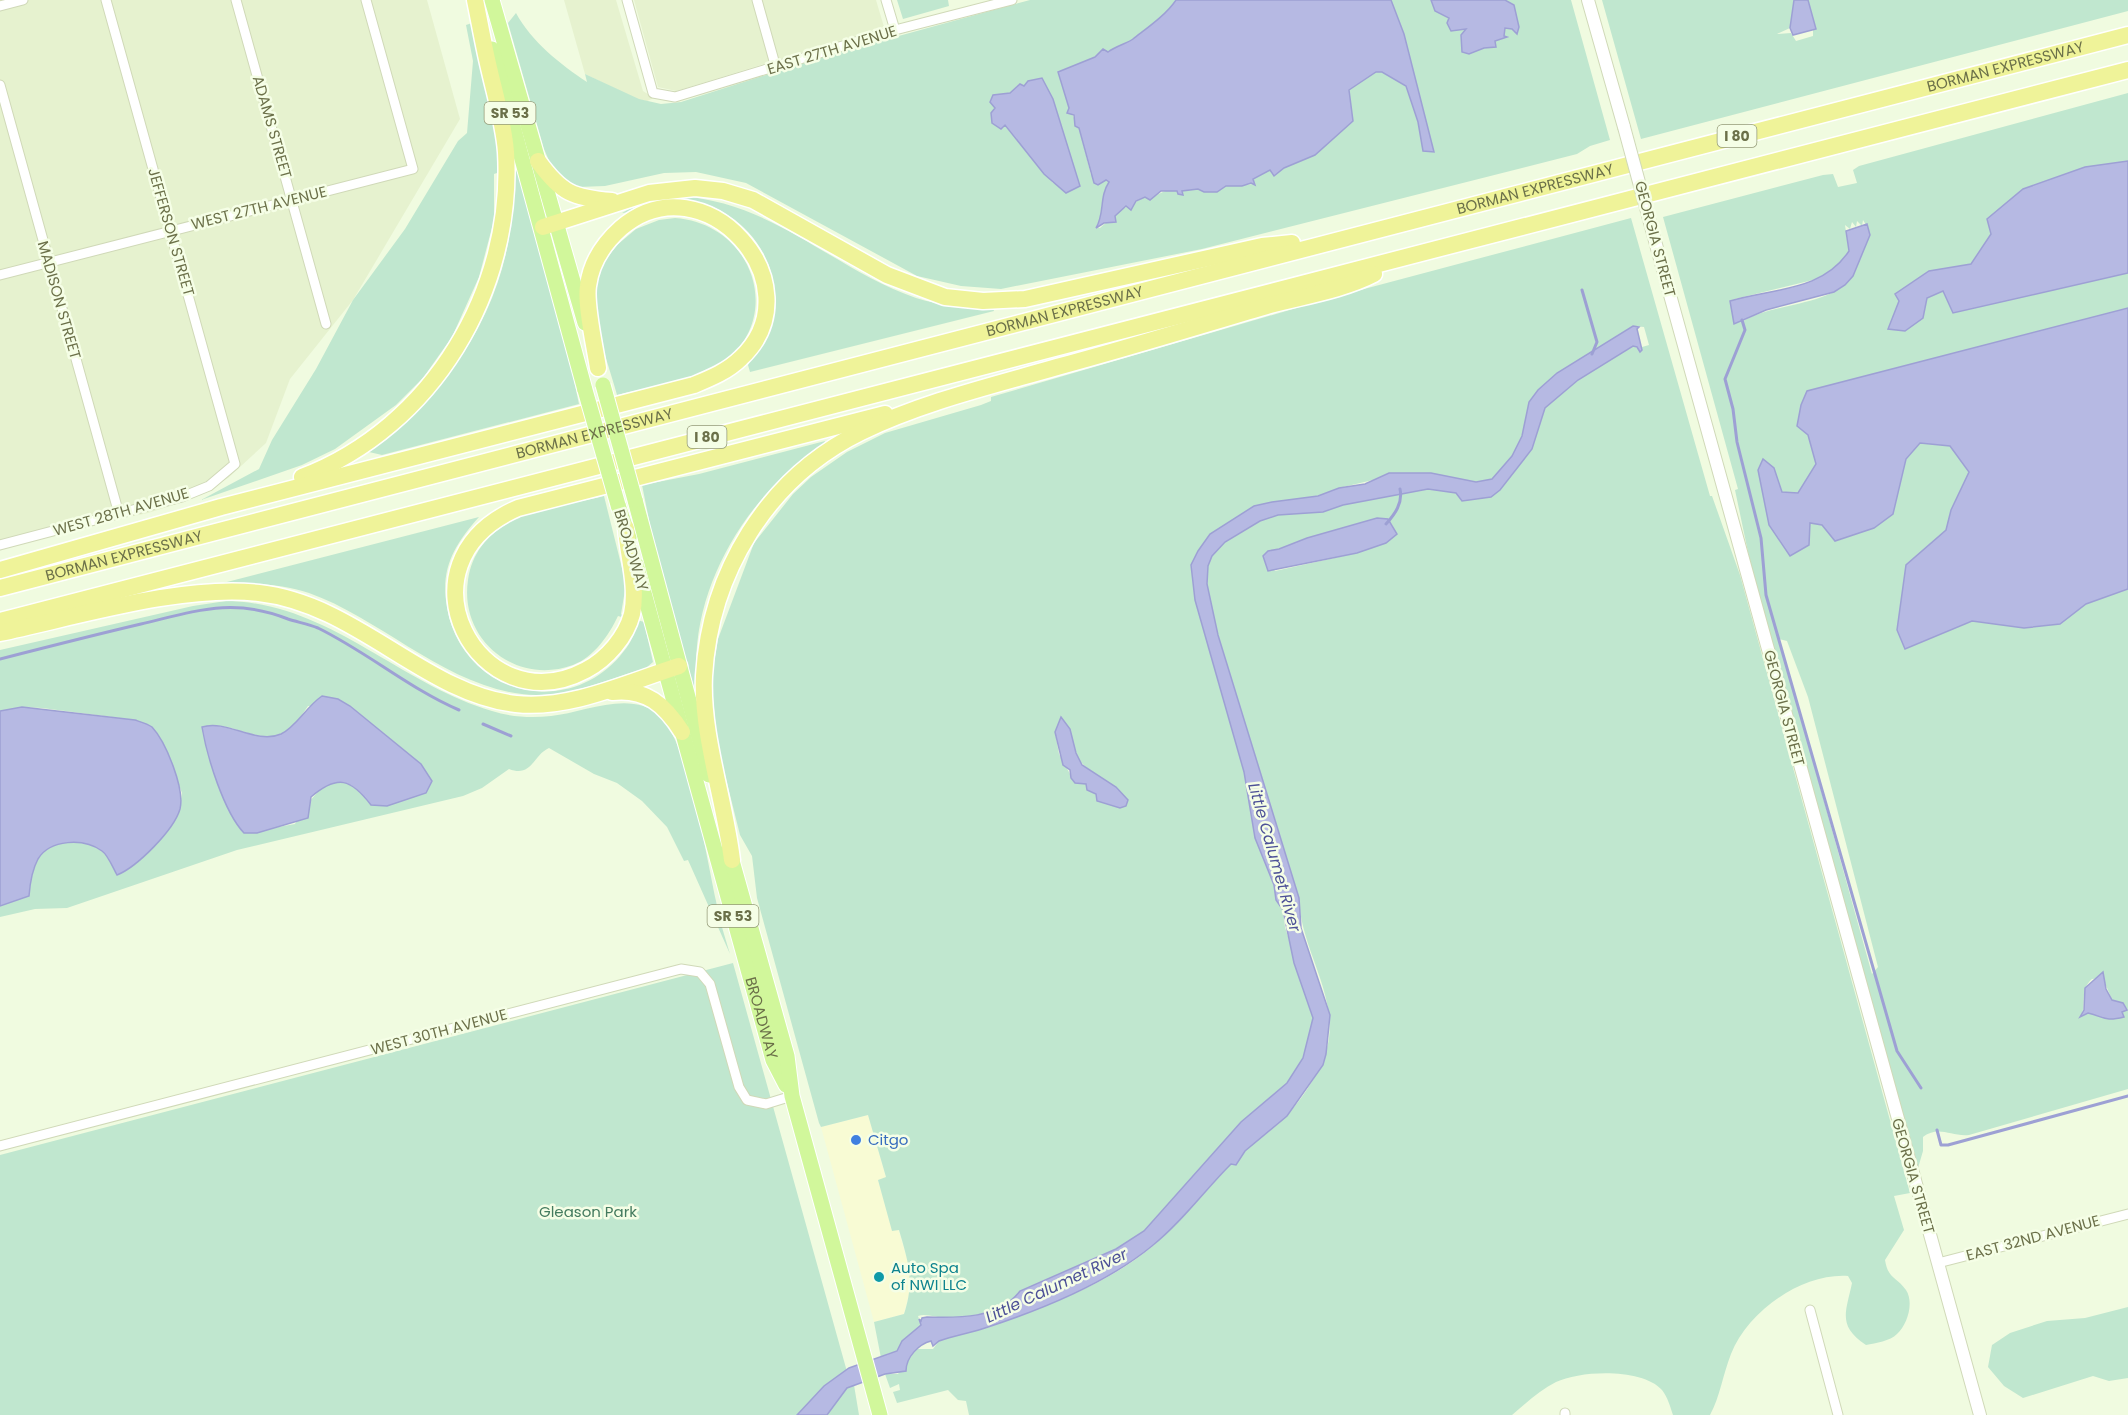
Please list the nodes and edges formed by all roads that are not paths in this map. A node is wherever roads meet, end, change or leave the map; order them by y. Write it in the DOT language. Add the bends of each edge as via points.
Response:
graph roads {
  1 [pos="23,0"];
  2 [pos="106,0"];
  3 [pos="236,0"];
  4 [pos="366,0"];
  5 [pos="477,0"];
  6 [pos="492,0"];
  7 [pos="627,0"];
  8 [pos="757,0"];
  9 [pos="886,0"];
  10 [pos="1012,0"];
  11 [pos="1588,0"];
  12 [pos="0,6"];
  13 [pos="894,30"];
  14 [pos="2128,34"];
  15 [pos="776,68"];
  16 [pos="2128,69"];
  17 [pos="0,85"];
  18 [pos="538,161"];
  19 [pos="292,200"];
  20 [pos="618,202"];
  21 [pos="549,225"];
  22 [pos="171,231"];
  23 [pos="1347,237"];
  24 [pos="1414,254"];
  25 [pos="49,263"];
  26 [pos="0,275"];
  27 [pos="326,324"];
  28 [pos="598,368"];
  29 [pos="965,393"];
  30 [pos="235,464"];
  31 [pos="221,507"];
  32 [pos="119,514"];
  33 [pos="626,528"];
  34 [pos="0,545"];
  35 [pos="0,570"];
  36 [pos="0,588"];
  37 [pos="0,621"];
  38 [pos="0,633"];
  39 [pos="673,668"];
  40 [pos="585,696"];
  41 [pos="682,732"];
  42 [pos="732,860"];
  43 [pos="792,1096"];
  44 [pos="0,1146"];
  45 [pos="2128,1214"];
  46 [pos="1938,1263"];
  47 [pos="1810,1310"];
  48 [pos="880,1415"];
  49 [pos="1838,1415"];
  50 [pos="1980,1415"];
  1 -- 12 [label="street"];
  2 -- 22 [label="street, JEFFERSON STREET"];
  3 -- 19 [label="street, ADAMS STREET"];
  4 -- 19 [label="street, WEST 27TH AVENUE" via="413,169"];
  5 -- 21 [label="main road, BROADWAY / SR 53"];
  5 -- 31 [label="highway" via="504,135 507,195 487,289 464,338 410,406 370,442 325,468"];
  6 -- 18 [label="main road, BROADWAY / SR 53"];
  7 -- 15 [label="street, EAST 27TH AVENUE" via="653,93 675,97"];
  8 -- 15 [label="street"];
  9 -- 13 [label="street"];
  10 -- 13 [label="street, EAST 27TH AVENUE"];
  11 -- 46 [label="street, GEORGIA STREET, bridge"];
  13 -- 15 [label="street, EAST 27TH AVENUE"];
  14 -- 23 [label="highway, BORMAN EXPRESSWAY / I 80"];
  16 -- 24 [label="highway, BORMAN EXPRESSWAY / I 80"];
  17 -- 25 [label="street, MADISON STREET"];
  18 -- 20 [label="highway" via="556,184 573,196"];
  18 -- 21 [label="main road, BROADWAY / SR 53"];
  19 -- 22 [label="street, WEST 27TH AVENUE"];
  19 -- 27 [label="street, ADAMS STREET"];
  20 -- 21 [label="highway"];
  20 -- 23 [label="highway" via="670,189 723,190 753,200 888,275 945,297 983,301 1025,299 1262,246"];
  21 -- 28 [label="main road, BROADWAY / SR 53"];
  21 -- 33 [label="main road, BROADWAY / SR 53, bridge" via="585,390"];
  22 -- 25 [label="street, WEST 27TH AVENUE"];
  22 -- 30 [label="street, JEFFERSON STREET"];
  23 -- 36 [label="highway, BORMAN EXPRESSWAY / I 80"];
  24 -- 29 [label="highway" via="1370,277"];
  24 -- 37 [label="highway, BORMAN EXPRESSWAY / I 80"];
  25 -- 26 [label="street, WEST 27TH AVENUE"];
  25 -- 32 [label="street, MADISON STREET"];
  28 -- 31 [label="highway" via="588,289 591,270 612,236 628,222 672,208 694,210 736,231 762,273 764,317 743,357 722,373 694,386"];
  28 -- 39 [label="main road, BROADWAY / SR 53, bridge" via="635,500"];
  29 -- 33 [label="highway" via="519,508 498,517 465,550 456,573 459,620 470,642 501,671 524,679 556,680 594,666 617,642 632,615 634,591"];
  29 -- 42 [label="highway" via="893,418 822,456 787,484 759,517 734,558 716,604 704,677 706,716"];
  30 -- 32 [label="street, WEST 28TH AVENUE" via="209,486"];
  31 -- 35 [label="highway"];
  32 -- 34 [label="street, WEST 28TH AVENUE"];
  33 -- 39 [label="main road, BROADWAY / SR 53"];
  38 -- 40 [label="highway" via="187,595 261,593 303,602 330,613 450,682 484,697 517,704"];
  39 -- 40 [label="highway"];
  39 -- 41 [label="main road, BROADWAY / SR 53"];
  39 -- 42 [label="main road, BROADWAY / SR 53"];
  40 -- 41 [label="highway" via="635,692 652,698"];
  41 -- 43 [label="main road, BROADWAY / SR 53" via="773,1060"];
  42 -- 43 [label="main road, BROADWAY / SR 53" via="787,1056"];
  43 -- 44 [label="street, WEST 30TH AVENUE" via="761,1105 747,1100 739,1087 710,984 700,972 681,969"];
  43 -- 48 [label="main road, BROADWAY / SR 53"];
  45 -- 46 [label="street, EAST 32ND AVENUE"];
  46 -- 50 [label="street, GEORGIA STREET"];
  47 -- 49 [label="street"];
}
